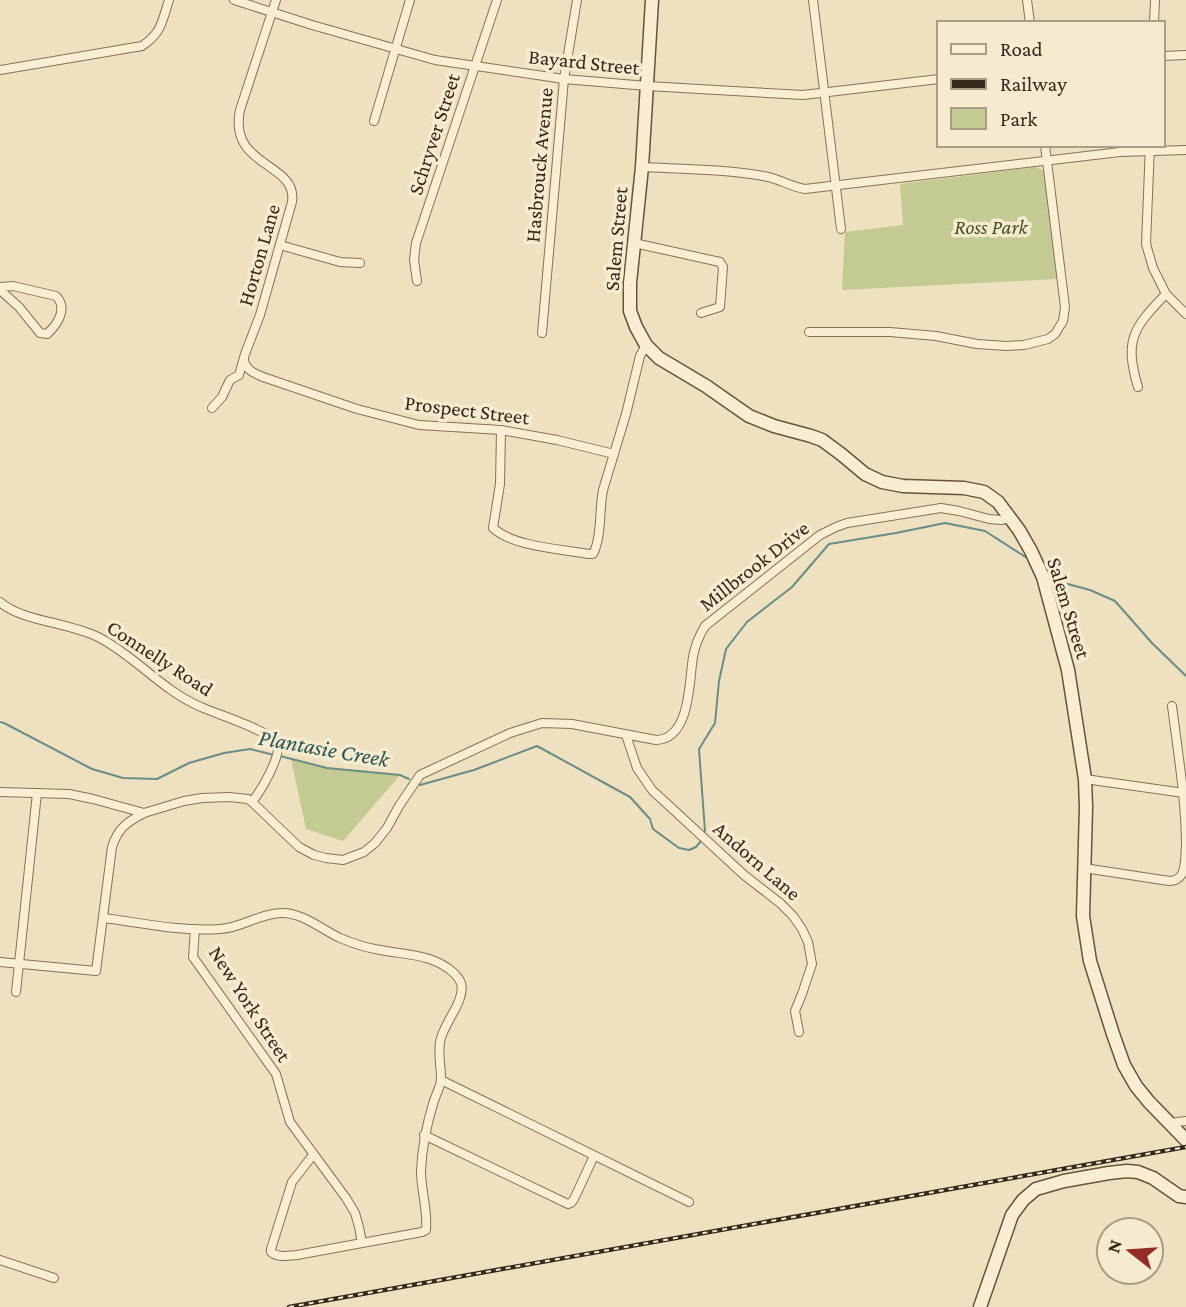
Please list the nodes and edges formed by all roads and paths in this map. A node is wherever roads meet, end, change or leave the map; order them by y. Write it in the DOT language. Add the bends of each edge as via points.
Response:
graph roads {
  1 [pos="169,0"];
  2 [pos="234,0"];
  3 [pos="276,0"];
  4 [pos="410,0"];
  5 [pos="497,0"];
  6 [pos="578,0"];
  7 [pos="652,0"];
  8 [pos="813,0"];
  9 [pos="1027,0"];
  10 [pos="1155,0"];
  11 [pos="272,12"];
  12 [pos="1030,21"];
  13 [pos="1154,21"];
  14 [pos="395,49"];
  15 [pos="1186,55"];
  16 [pos="1165,56"];
  17 [pos="475,66"];
  18 [pos="0,70"];
  19 [pos="564,79"];
  20 [pos="937,79"];
  21 [pos="647,86"];
  22 [pos="824,93"];
  23 [pos="374,121"];
  24 [pos="1045,147"];
  25 [pos="1150,148"];
  26 [pos="1186,150"];
  27 [pos="1047,162"];
  28 [pos="642,167"];
  29 [pos="836,186"];
  30 [pos="841,229"];
  31 [pos="634,243"];
  32 [pos="280,245"];
  33 [pos="360,263"];
  34 [pos="416,281"];
  35 [pos="0,288"];
  36 [pos="1166,294"];
  37 [pos="701,313"];
  38 [pos="1186,314"];
  39 [pos="809,332"];
  40 [pos="542,333"];
  41 [pos="646,345"];
  42 [pos="244,359"];
  43 [pos="1138,387"];
  44 [pos="212,408"];
  45 [pos="501,430"];
  46 [pos="614,454"];
  47 [pos="1010,517"];
  48 [pos="0,602"];
  49 [pos="0,609"];
  50 [pos="10,611"];
  51 [pos="1172,706"];
  52 [pos="626,735"];
  53 [pos="1085,779"];
  54 [pos="0,792"];
  55 [pos="37,793"];
  56 [pos="1184,793"];
  57 [pos="252,802"];
  58 [pos="144,813"];
  59 [pos="1084,868"];
  60 [pos="104,918"];
  61 [pos="195,929"];
  62 [pos="0,962"];
  63 [pos="19,963"];
  64 [pos="16,992"];
  65 [pos="799,1032"];
  66 [pos="442,1080"];
  67 [pos="1186,1121"];
  68 [pos="1170,1123"];
  69 [pos="424,1135"];
  70 [pos="1186,1140"];
  71 [pos="313,1155"];
  72 [pos="594,1156"];
  73 [pos="1186,1197"];
  74 [pos="689,1202"];
  75 [pos="362,1243"];
  76 [pos="0,1260"];
  77 [pos="54,1278"];
  78 [pos="981,1307"];
  1 -- 18 [label="street" via="158,33 142,46"];
  2 -- 11 [label="street, Bayard Street"];
  3 -- 11 [label="street, Horton Lane"];
  4 -- 14 [label="street"];
  5 -- 17 [label="street, Schryver Street"];
  6 -- 19 [label="street, Hasbrouck Avenue"];
  7 -- 21 [label="street, Salem Street"];
  8 -- 22 [label="street"];
  9 -- 12 [label="street"];
  10 -- 13 [label="street"];
  11 -- 14 [label="street, Bayard Street"];
  11 -- 32 [label="street, Horton Lane" via="238,126 246,147 293,190"];
  14 -- 17 [label="street, Bayard Street"];
  14 -- 23 [label="street"];
  15 -- 16 [label="street"];
  17 -- 19 [label="street, Bayard Street"];
  17 -- 34 [label="street, Schryver Street" via="416,243"];
  19 -- 21 [label="street, Bayard Street"];
  19 -- 40 [label="street, Hasbrouck Avenue"];
  20 -- 22 [label="street, Bayard Street"];
  21 -- 22 [label="street, Bayard Street"];
  21 -- 28 [label="street, Salem Street"];
  22 -- 29 [label="street"];
  24 -- 27 [label="street"];
  25 -- 26 [label="street"];
  25 -- 27 [label="street"];
  25 -- 36 [label="street" via="1146,244"];
  27 -- 29 [label="street"];
  27 -- 39 [label="street" via="1065,307 1063,321 1048,339 1007,346 890,332"];
  28 -- 29 [label="street" via="766,176 805,189"];
  28 -- 31 [label="street, Salem Street"];
  29 -- 30 [label="street"];
  31 -- 37 [label="street" via="720,262 721,302"];
  31 -- 41 [label="street, Salem Street" via="630,311"];
  32 -- 33 [label="street"];
  32 -- 42 [label="street, Horton Lane"];
  35 -- 35 [label="street" via="13,286 56,296 62,309 54,328 40,333"];
  36 -- 38 [label="street"];
  36 -- 43 [label="street" via="1144,317 1134,337 1130,356"];
  41 -- 46 [label="street"];
  41 -- 47 [label="street, Salem Street" via="749,416 822,440 872,478 893,485 973,489 992,497"];
  42 -- 44 [label="street, Horton Lane" via="239,375 230,380"];
  42 -- 45 [label="street, Prospect Street" via="251,372 357,409 419,425"];
  45 -- 46 [label="street, Prospect Street"];
  45 -- 46 [label="street" via="500,484 492,525 502,535 527,543 593,554 600,502"];
  47 -- 52 [label="street, Millbrook Drive" via="989,519 941,508 847,523 820,535 705,626 695,647 688,700 678,727 662,740"];
  47 -- 53 [label="street, Salem Street" via="1039,568 1053,611 1068,670"];
  48 -- 50 [label="street, Connelly Road"];
  49 -- 50 [label="street"];
  50 -- 57 [label="street, Connelly Road" via="99,637 188,701 273,737 278,749 266,782"];
  51 -- 56 [label="street"];
  52 -- 57 [label="street, Millbrook Drive" via="542,723 510,733 420,775 375,843 343,860 299,847"];
  52 -- 65 [label="street, Andorn Lane" via="652,790 780,903 802,929 812,964 795,1012"];
  53 -- 56 [label="street"];
  53 -- 59 [label="street, Salem Street"];
  54 -- 55 [label="street"];
  55 -- 58 [label="street" via="69,794"];
  55 -- 63 [label="street"];
  56 -- 59 [label="street" via="1185,867 1174,881"];
  57 -- 58 [label="street" via="202,798"];
  58 -- 60 [label="street" via="116,836"];
  59 -- 68 [label="street, Salem Street" via="1086,941 1112,1034 1136,1086"];
  60 -- 61 [label="street"];
  60 -- 63 [label="street" via="96,971"];
  61 -- 66 [label="street" via="221,929 274,913 291,914 340,938 440,964 458,978 462,993 440,1039"];
  61 -- 71 [label="street, New York Street" via="193,957 276,1074 290,1122"];
  62 -- 63 [label="street"];
  63 -- 64 [label="street"];
  66 -- 69 [label="street"];
  66 -- 72 [label="street"];
  67 -- 68 [label="street"];
  68 -- 70 [label="street, Salem Street"];
  69 -- 72 [label="street" via="568,1205"];
  69 -- 75 [label="street" via="421,1172 426,1230"];
  71 -- 75 [label="street, New York Street" via="355,1213"];
  71 -- 75 [label="street" via="292,1182 271,1252 297,1255"];
  72 -- 74 [label="street"];
  73 -- 78 [label="street" via="1153,1178 1127,1171 1036,1189 1012,1214"];
  76 -- 77 [label="street"];
}
